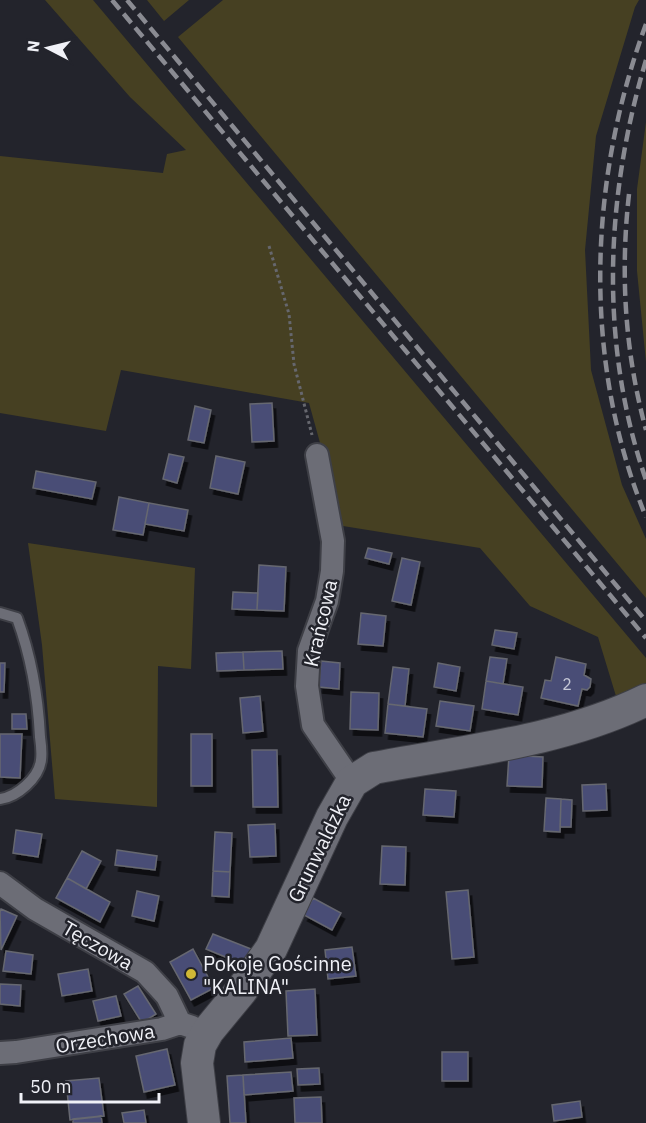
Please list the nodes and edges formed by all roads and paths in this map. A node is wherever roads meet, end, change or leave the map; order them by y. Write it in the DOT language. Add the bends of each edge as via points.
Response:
graph roads {
  1 [pos="269,246"];
  2 [pos="317,455"];
  3 [pos="0,613"];
  4 [pos="646,700"];
  5 [pos="352,782"];
  6 [pos="0,799"];
  7 [pos="0,883"];
  8 [pos="194,1027"];
  9 [pos="0,1053"];
  10 [pos="204,1123"];
  1 -- 2 [label="path" via="289,314 294,364"];
  2 -- 5 [label="street, Krańcowa" via="333,541 332,571 327,601 309,651 307,686 314,725"];
  3 -- 6 [label="lane" via="17,618 27,645 39,709 42,762 28,786"];
  4 -- 5 [label="street, Grunwaldzka" via="620,713 549,735 374,768"];
  5 -- 8 [label="street, Grunwaldzka" via="272,949 241,991"];
  7 -- 8 [label="street, Tęczowa" via="35,909 146,972"];
  8 -- 9 [label="street, Orzechowa"];
  8 -- 10 [label="street, Grunwaldzka" via="200,1045 197,1063"];
}
